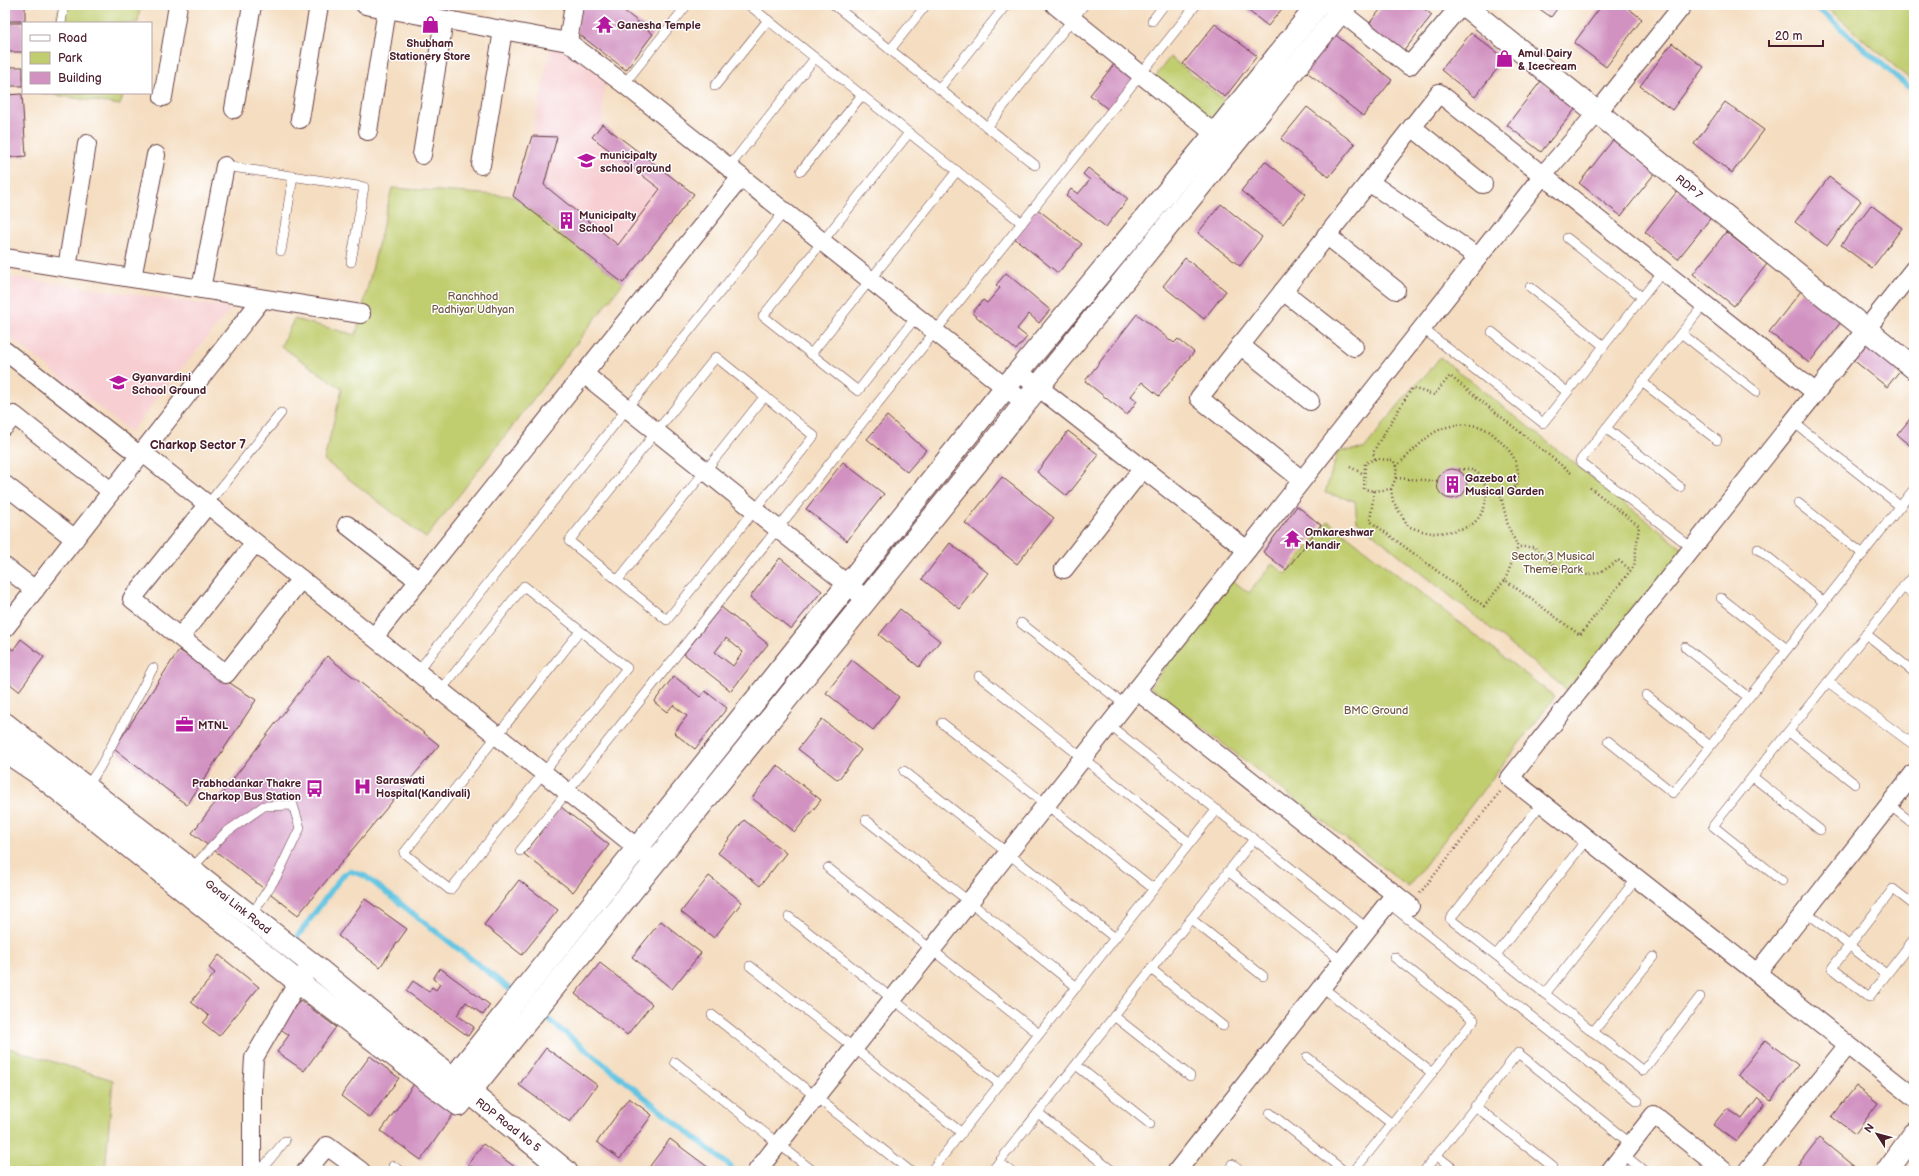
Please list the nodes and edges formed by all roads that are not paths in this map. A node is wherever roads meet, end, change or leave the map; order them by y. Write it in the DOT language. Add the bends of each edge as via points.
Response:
graph roads {
  1 [pos="64,5"];
  2 [pos="178,5"];
  3 [pos="252,5"];
  4 [pos="319,5"];
  5 [pos="365,5"];
  6 [pos="574,5"];
  7 [pos="687,5"];
  8 [pos="749,5"];
  9 [pos="834,5"];
  10 [pos="849,5"];
  11 [pos="926,5"];
  12 [pos="1006,5"];
  13 [pos="1055,5"];
  14 [pos="1084,5"];
  15 [pos="1164,5"];
  16 [pos="1196,5"];
  17 [pos="1318,5"];
  18 [pos="1462,5"];
  19 [pos="1683,5"];
  20 [pos="1339,7"];
  21 [pos="387,9"];
  22 [pos="843,12"];
  23 [pos="1072,19"];
  24 [pos="444,20"];
  25 [pos="768,20"];
  26 [pos="1152,21"];
  27 [pos="61,22"];
  28 [pos="503,30"];
  29 [pos="568,42"];
  30 [pos="890,50"];
  31 [pos="816,58"];
  32 [pos="1141,74"];
  33 [pos="624,84"];
  34 [pos="715,86"];
  35 [pos="939,89"];
  36 [pos="862,95"];
  37 [pos="163,97"];
  38 [pos="234,109"];
  39 [pos="1597,113"];
  40 [pos="300,120"];
  41 [pos="987,127"];
  42 [pos="1412,127"];
  43 [pos="368,131"];
  44 [pos="909,133"];
  45 [pos="1223,140"];
  46 [pos="87,144"];
  47 [pos="156,155"];
  48 [pos="422,155"];
  49 [pos="481,165"];
  50 [pos="1035,165"];
  51 [pos="225,166"];
  52 [pos="957,170"];
  53 [pos="801,171"];
  54 [pos="735,172"];
  55 [pos="1543,175"];
  56 [pos="292,176"];
  57 [pos="1369,182"];
  58 [pos="1483,184"];
  59 [pos="784,212"];
  60 [pos="1022,223"];
  61 [pos="1326,235"];
  62 [pos="1567,238"];
  63 [pos="822,242"];
  64 [pos="280,251"];
  65 [pos="1478,257"];
  66 [pos="5,258"];
  67 [pos="352,262"];
  68 [pos="67,268"];
  69 [pos="1914,269"];
  70 [pos="1664,271"];
  71 [pos="132,278"];
  72 [pos="870,280"];
  73 [pos="1530,287"];
  74 [pos="201,289"];
  75 [pos="1396,290"];
  76 [pos="1283,291"];
  77 [pos="1642,297"];
  78 [pos="262,299"];
  79 [pos="1704,303"];
  80 [pos="361,314"];
  81 [pos="916,317"];
  82 [pos="1422,328"];
  83 [pos="1866,329"];
  84 [pos="935,332"];
  85 [pos="1492,332"];
  86 [pos="1681,333"];
  87 [pos="1240,345"];
  88 [pos="1604,346"];
  89 [pos="1354,347"];
  90 [pos="5,351"];
  91 [pos="811,354"];
  92 [pos="1914,368"];
  93 [pos="584,374"];
  94 [pos="1012,380"];
  95 [pos="1642,382"];
  96 [pos="1039,386"];
  97 [pos="1568,392"];
  98 [pos="1756,392"];
  99 [pos="1815,392"];
  100 [pos="764,396"];
  101 [pos="1310,401"];
  102 [pos="1025,403"];
  103 [pos="627,409"];
  104 [pos="281,413"];
  105 [pos="1792,421"];
  106 [pos="5,426"];
  107 [pos="1606,428"];
  108 [pos="656,432"];
  109 [pos="1717,440"];
  110 [pos="141,453"];
  111 [pos="1143,468"];
  112 [pos="705,471"];
  113 [pos="1302,480"];
  114 [pos="5,485"];
  115 [pos="1680,487"];
  116 [pos="1914,489"];
  117 [pos="111,491"];
  118 [pos="1798,503"];
  119 [pos="208,504"];
  120 [pos="1900,506"];
  121 [pos="755,511"];
  122 [pos="348,525"];
  123 [pos="778,529"];
  124 [pos="74,539"];
  125 [pos="256,543"];
  126 [pos="1692,548"];
  127 [pos="1758,549"];
  128 [pos="1247,550"];
  129 [pos="1863,554"];
  130 [pos="5,567"];
  131 [pos="1064,569"];
  132 [pos="1914,574"];
  133 [pos="301,579"];
  134 [pos="618,580"];
  135 [pos="419,581"];
  136 [pos="848,585"];
  137 [pos="1903,587"];
  138 [pos="35,590"];
  139 [pos="1914,595"];
  140 [pos="1721,598"];
  141 [pos="867,600"];
  142 [pos="1824,602"];
  143 [pos="1021,623"];
  144 [pos="5,628"];
  145 [pos="580,631"];
  146 [pos="1866,634"];
  147 [pos="180,637"];
  148 [pos="374,637"];
  149 [pos="1685,647"];
  150 [pos="1787,649"];
  151 [pos="153,668"];
  152 [pos="417,672"];
  153 [pos="1914,672"];
  154 [pos="979,676"];
  155 [pos="1828,682"];
  156 [pos="441,690"];
  157 [pos="1136,690"];
  158 [pos="1646,695"];
  159 [pos="1748,698"];
  160 [pos="1125,705"];
  161 [pos="942,722"];
  162 [pos="5,724"];
  163 [pos="1109,725"];
  164 [pos="1789,732"];
  165 [pos="497,735"];
  166 [pos="1608,741"];
  167 [pos="1914,745"];
  168 [pos="1710,746"];
  169 [pos="5,751"];
  170 [pos="1083,758"];
  171 [pos="904,771"];
  172 [pos="544,773"];
  173 [pos="1914,773"];
  174 [pos="1753,777"];
  175 [pos="1855,784"];
  176 [pos="87,787"];
  177 [pos="568,792"];
  178 [pos="1542,803"];
  179 [pos="1046,804"];
  180 [pos="1889,805"];
  181 [pos="1216,810"];
  182 [pos="866,820"];
  183 [pos="1914,824"];
  184 [pos="1820,830"];
  185 [pos="1254,839"];
  186 [pos="1587,839"];
  187 [pos="1190,843"];
  188 [pos="637,847"];
  189 [pos="520,851"];
  190 [pos="1008,853"];
  191 [pos="655,862"];
  192 [pos="828,868"];
  193 [pos="1228,871"];
  194 [pos="185,878"];
  195 [pos="1636,878"];
  196 [pos="1782,881"];
  197 [pos="1154,889"];
  198 [pos="1391,899"];
  199 [pos="969,902"];
  200 [pos="1914,905"];
  201 [pos="1410,906"];
  202 [pos="1806,911"];
  203 [pos="789,917"];
  204 [pos="1191,919"];
  205 [pos="244,925"];
  206 [pos="1368,929"];
  207 [pos="1115,938"];
  208 [pos="1914,938"];
  209 [pos="1850,946"];
  210 [pos="932,949"];
  211 [pos="1496,955"];
  212 [pos="1653,956"];
  213 [pos="1394,957"];
  214 [pos="1342,961"];
  215 [pos="312,964"];
  216 [pos="750,966"];
  217 [pos="1151,969"];
  218 [pos="1757,973"];
  219 [pos="1886,974"];
  220 [pos="1263,976"];
  221 [pos="298,982"];
  222 [pos="1077,987"];
  223 [pos="1322,987"];
  224 [pos="1545,994"];
  225 [pos="1700,997"];
  226 [pos="893,999"];
  227 [pos="712,1015"];
  228 [pos="1114,1016"];
  229 [pos="1223,1026"];
  230 [pos="1594,1032"];
  231 [pos="1039,1034"];
  232 [pos="1848,1045"];
  233 [pos="854,1048"];
  234 [pos="1307,1057"];
  235 [pos="675,1062"];
  236 [pos="1076,1065"];
  237 [pos="1432,1073"];
  238 [pos="1190,1076"];
  239 [pos="1000,1084"];
  240 [pos="456,1093"];
  241 [pos="816,1097"];
  242 [pos="1914,1097"];
  243 [pos="1638,1101"];
  244 [pos="1475,1106"];
  245 [pos="1038,1113"];
  246 [pos="1270,1113"];
  247 [pos="1150,1124"];
  248 [pos="1392,1124"];
  249 [pos="962,1133"];
  250 [pos="1914,1134"];
  251 [pos="285,1141"];
  252 [pos="778,1144"];
  253 [pos="1627,1149"];
  254 [pos="1436,1155"];
  255 [pos="999,1162"];
  256 [pos="1232,1164"];
  257 [pos="1552,1168"];
  258 [pos="1110,1169"];
  259 [pos="252,1171"];
  260 [pos="260,1171"];
  261 [pos="306,1171"];
  262 [pos="361,1171"];
  263 [pos="542,1171"];
  264 [pos="566,1171"];
  265 [pos="757,1171"];
  266 [pos="813,1171"];
  267 [pos="910,1171"];
  268 [pos="931,1171"];
  269 [pos="992,1171"];
  270 [pos="1010,1171"];
  271 [pos="1177,1171"];
  272 [pos="1242,1171"];
  273 [pos="1344,1171"];
  274 [pos="1354,1171"];
  275 [pos="1424,1171"];
  276 [pos="1456,1171"];
  277 [pos="1610,1171"];
  278 [pos="1644,1171"];
  279 [pos="1724,1171"];
  280 [pos="1747,1171"];
  281 [pos="1888,1171"];
  1 -- 27 [label="lane"];
  2 -- 37 [label="street"];
  3 -- 38 [label="street"];
  4 -- 40 [label="street"];
  5 -- 21 [label="street"];
  6 -- 29 [label="street"];
  7 -- 33 [label="lane"];
  8 -- 25 [label="lane"];
  9 -- 22 [label="lane"];
  10 -- 22 [label="lane"];
  11 -- 30 [label="lane"];
  12 -- 35 [label="lane"];
  13 -- 23 [label="street"];
  14 -- 23 [label="lane"];
  15 -- 26 [label="lane"];
  16 -- 32 [label="lane"];
  17 -- 45 [label="street"];
  18 -- 20 [label="street" via="1409,66"];
  18 -- 39 [label="street, RDP 7"];
  19 -- 39 [label="street"];
  20 -- 45 [label="street"];
  21 -- 24 [label="street"];
  21 -- 43 [label="street"];
  22 -- 30 [label="lane"];
  23 -- 32 [label="street"];
  23 -- 41 [label="lane"];
  24 -- 28 [label="street"];
  24 -- 48 [label="street"];
  25 -- 31 [label="lane"];
  25 -- 34 [label="lane"];
  28 -- 29 [label="street"];
  28 -- 49 [label="street"];
  29 -- 33 [label="street"];
  30 -- 35 [label="lane"];
  31 -- 36 [label="lane"];
  31 -- 54 [label="lane"];
  32 -- 45 [label="street"];
  32 -- 60 [label="lane"];
  33 -- 54 [label="street"];
  35 -- 41 [label="lane"];
  36 -- 44 [label="lane"];
  36 -- 53 [label="lane"];
  39 -- 55 [label="street"];
  39 -- 83 [label="street, RDP 7"];
  41 -- 50 [label="lane"];
  42 -- 55 [label="street" via="1439,92"];
  42 -- 57 [label="street"];
  42 -- 58 [label="street"];
  44 -- 52 [label="lane"];
  44 -- 63 [label="lane"];
  45 -- 94 [label="street"];
  45 -- 96 [label="street"];
  46 -- 68 [label="street"];
  47 -- 71 [label="street"];
  51 -- 56 [label="lane"];
  51 -- 74 [label="street"];
  52 -- 60 [label="lane"];
  52 -- 72 [label="lane"];
  54 -- 59 [label="street"];
  54 -- 93 [label="street"];
  55 -- 65 [label="street"];
  55 -- 70 [label="street"];
  56 -- 64 [label="lane"];
  56 -- 67 [label="lane" via="364,187"];
  57 -- 61 [label="street"];
  57 -- 65 [label="street"];
  59 -- 63 [label="street"];
  59 -- 103 [label="lane"];
  60 -- 84 [label="lane"];
  61 -- 75 [label="street"];
  61 -- 76 [label="street"];
  62 -- 77 [label="lane"];
  63 -- 72 [label="street"];
  63 -- 91 [label="lane" via="763,316"];
  65 -- 82 [label="street"];
  66 -- 68 [label="street"];
  68 -- 71 [label="street"];
  69 -- 83 [label="street"];
  70 -- 77 [label="lane"];
  70 -- 79 [label="street"];
  71 -- 74 [label="street"];
  72 -- 81 [label="street"];
  72 -- 91 [label="lane"];
  73 -- 88 [label="lane"];
  74 -- 78 [label="street"];
  76 -- 87 [label="street"];
  76 -- 89 [label="street"];
  77 -- 88 [label="lane"];
  78 -- 80 [label="street"];
  78 -- 110 [label="street"];
  79 -- 86 [label="lane"];
  79 -- 99 [label="street"];
  81 -- 84 [label="street"];
  81 -- 91 [label="lane" via="858,391"];
  82 -- 97 [label="lane" via="1543,423"];
  82 -- 113 [label="street"];
  83 -- 92 [label="street, RDP 7"];
  83 -- 99 [label="street"];
  84 -- 94 [label="street"];
  84 -- 123 [label="lane"];
  85 -- 97 [label="lane"];
  86 -- 95 [label="lane"];
  86 -- 98 [label="lane"];
  87 -- 101 [label="street"];
  87 -- 113 [label="street" via="1198,398"];
  88 -- 97 [label="lane"];
  90 -- 110 [label="street"];
  93 -- 103 [label="street"];
  93 -- 135 [label="street"];
  94 -- 96 [label="street"];
  94 -- 102 [label="street"];
  94 -- 136 [label="street"];
  95 -- 107 [label="lane"];
  95 -- 109 [label="lane"];
  96 -- 102 [label="street"];
  96 -- 111 [label="street"];
  99 -- 105 [label="street"];
  100 -- 108 [label="lane" via="716,357"];
  100 -- 112 [label="lane"];
  100 -- 121 [label="lane" via="814,436"];
  102 -- 141 [label="street"];
  103 -- 108 [label="street"];
  103 -- 152 [label="lane"];
  104 -- 119 [label="lane"];
  105 -- 120 [label="lane"];
  105 -- 126 [label="street"];
  106 -- 117 [label="street" via="14,415"];
  107 -- 115 [label="lane"];
  107 -- 126 [label="lane" via="1580,461"];
  108 -- 112 [label="street"];
  108 -- 134 [label="lane" via="569,541"];
  110 -- 117 [label="street"];
  110 -- 119 [label="street"];
  111 -- 128 [label="street"];
  111 -- 131 [label="street"];
  112 -- 121 [label="street"];
  112 -- 134 [label="lane"];
  113 -- 128 [label="street"];
  114 -- 124 [label="street"];
  116 -- 120 [label="lane"];
  117 -- 124 [label="street"];
  118 -- 129 [label="lane"];
  119 -- 125 [label="street"];
  119 -- 147 [label="street" via="132,599"];
  120 -- 129 [label="lane"];
  121 -- 123 [label="street"];
  121 -- 134 [label="lane" via="667,620"];
  122 -- 135 [label="street"];
  123 -- 136 [label="street"];
  123 -- 177 [label="lane"];
  124 -- 138 [label="street"];
  125 -- 133 [label="street"];
  125 -- 147 [label="street"];
  126 -- 178 [label="street" via="1510,778"];
  127 -- 142 [label="lane"];
  128 -- 157 [label="street"];
  129 -- 142 [label="lane"];
  130 -- 138 [label="street"];
  132 -- 137 [label="lane"];
  133 -- 147 [label="street" via="226,674"];
  133 -- 148 [label="street"];
  135 -- 148 [label="street"];
  136 -- 141 [label="street"];
  136 -- 188 [label="street"];
  137 -- 139 [label="lane"];
  137 -- 146 [label="lane"];
  138 -- 144 [label="street"];
  140 -- 150 [label="lane"];
  141 -- 191 [label="street"];
  142 -- 150 [label="lane"];
  143 -- 160 [label="lane"];
  145 -- 156 [label="lane" via="524,586"];
  145 -- 165 [label="lane"];
  145 -- 172 [label="lane" via="627,668"];
  146 -- 153 [label="lane"];
  146 -- 155 [label="lane"];
  148 -- 152 [label="street"];
  149 -- 159 [label="lane"];
  150 -- 159 [label="lane"];
  151 -- 176 [label="lane"];
  152 -- 156 [label="street"];
  154 -- 170 [label="lane"];
  155 -- 164 [label="lane"];
  155 -- 167 [label="lane"];
  156 -- 165 [label="street"];
  157 -- 160 [label="street"];
  157 -- 198 [label="street"];
  158 -- 168 [label="lane"];
  159 -- 168 [label="lane"];
  160 -- 163 [label="street"];
  161 -- 179 [label="lane"];
  162 -- 176 [label="street, Gorai Link Road"];
  163 -- 170 [label="street"];
  163 -- 181 [label="lane"];
  164 -- 174 [label="lane"];
  164 -- 175 [label="lane"];
  165 -- 172 [label="street"];
  165 -- 172 [label="lane" via="404,853 415,862 450,890"];
  166 -- 168 [label="lane" via="1673,793"];
  169 -- 194 [label="street, Gorai Link Road"];
  170 -- 179 [label="street"];
  170 -- 187 [label="lane"];
  171 -- 190 [label="lane"];
  172 -- 177 [label="street"];
  173 -- 180 [label="street"];
  174 -- 184 [label="lane"];
  174 -- 196 [label="lane" via="1713,826"];
  176 -- 194 [label="street, Gorai Link Road"];
  177 -- 188 [label="street"];
  177 -- 189 [label="lane"];
  178 -- 186 [label="street"];
  178 -- 211 [label="lane" via="1450,919"];
  179 -- 190 [label="street"];
  179 -- 197 [label="lane"];
  180 -- 183 [label="lane"];
  180 -- 202 [label="street"];
  181 -- 185 [label="lane"];
  181 -- 187 [label="lane"];
  182 -- 199 [label="lane"];
  185 -- 193 [label="lane"];
  185 -- 206 [label="lane"];
  186 -- 195 [label="street"];
  186 -- 211 [label="lane"];
  187 -- 197 [label="lane"];
  188 -- 191 [label="street"];
  188 -- 240 [label="street"];
  190 -- 199 [label="street"];
  190 -- 207 [label="lane"];
  191 -- 240 [label="street"];
  192 -- 210 [label="lane"];
  193 -- 204 [label="lane"];
  193 -- 214 [label="lane"];
  194 -- 205 [label="street, Gorai Link Road"];
  194 -- 205 [label="lane" via="225,833 264,806 293,805 300,828 278,874"];
  195 -- 218 [label="street"];
  195 -- 224 [label="lane"];
  197 -- 207 [label="lane"];
  198 -- 201 [label="street"];
  198 -- 206 [label="street"];
  198 -- 243 [label="lane"];
  199 -- 210 [label="street"];
  199 -- 222 [label="lane"];
  200 -- 209 [label="lane" via="1893,889"];
  202 -- 209 [label="lane"];
  202 -- 218 [label="street"];
  203 -- 226 [label="lane"];
  204 -- 217 [label="lane"];
  204 -- 220 [label="lane"];
  205 -- 215 [label="street, Gorai Link Road"];
  205 -- 221 [label="street, Gorai Link Road"];
  206 -- 214 [label="street"];
  207 -- 222 [label="lane"];
  208 -- 219 [label="lane"];
  209 -- 219 [label="lane"];
  209 -- 219 [label="lane" via="1832,968 1838,973 1869,997"];
  210 -- 226 [label="street"];
  210 -- 231 [label="lane"];
  211 -- 224 [label="lane"];
  212 -- 230 [label="lane"];
  213 -- 237 [label="lane" via="1474,1020"];
  214 -- 223 [label="street"];
  215 -- 221 [label="street"];
  215 -- 240 [label="street, Gorai Link Road"];
  216 -- 233 [label="lane"];
  217 -- 228 [label="lane"];
  217 -- 229 [label="lane"];
  218 -- 232 [label="street"];
  221 -- 240 [label="street, Gorai Link Road"];
  221 -- 259 [label="street" via="254,1058"];
  222 -- 231 [label="lane"];
  223 -- 237 [label="lane"];
  223 -- 271 [label="street"];
  224 -- 230 [label="lane"];
  225 -- 230 [label="lane" via="1642,1071"];
  226 -- 233 [label="street"];
  226 -- 239 [label="lane"];
  227 -- 241 [label="lane"];
  228 -- 236 [label="lane"];
  228 -- 238 [label="lane"];
  231 -- 239 [label="lane"];
  232 -- 242 [label="street"];
  232 -- 280 [label="street"];
  233 -- 241 [label="street"];
  233 -- 249 [label="lane"];
  234 -- 248 [label="lane"];
  235 -- 252 [label="lane"];
  236 -- 245 [label="lane"];
  236 -- 247 [label="lane"];
  237 -- 248 [label="lane"];
  239 -- 249 [label="lane"];
  240 -- 263 [label="street, RDP Road No 5"];
  240 -- 264 [label="street, RDP Road No 5"];
  241 -- 252 [label="street"];
  241 -- 267 [label="lane"];
  244 -- 253 [label="lane" via="1518,1053"];
  244 -- 254 [label="lane"];
  244 -- 257 [label="lane"];
  245 -- 255 [label="lane"];
  245 -- 258 [label="lane"];
  246 -- 273 [label="lane"];
  248 -- 274 [label="lane"];
  249 -- 268 [label="lane"];
  250 -- 281 [label="street"];
  251 -- 260 [label="lane"];
  252 -- 265 [label="street"];
  252 -- 266 [label="lane"];
  253 -- 277 [label="street"];
  253 -- 278 [label="lane"];
  253 -- 279 [label="street" via="1654,1115"];
  254 -- 275 [label="lane"];
  254 -- 276 [label="lane"];
  255 -- 269 [label="lane"];
  255 -- 270 [label="lane"];
  256 -- 272 [label="lane"];
  261 -- 262 [label="street" via="327,1146"];
}
